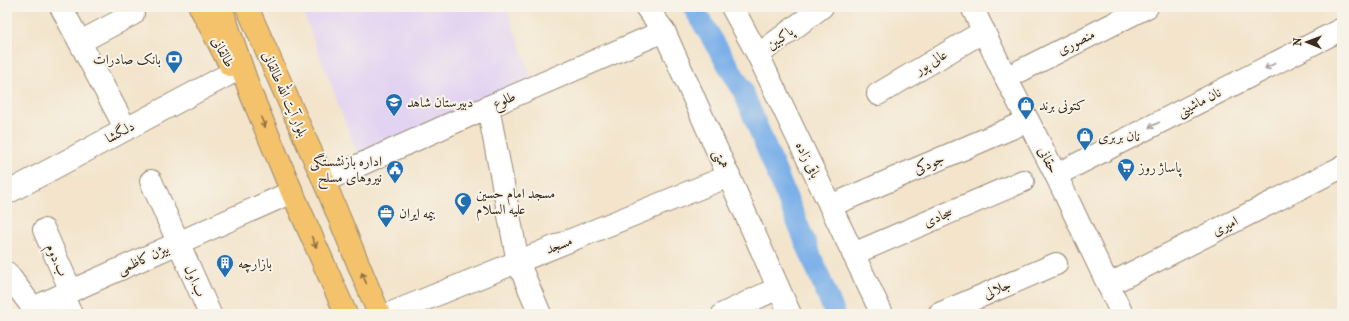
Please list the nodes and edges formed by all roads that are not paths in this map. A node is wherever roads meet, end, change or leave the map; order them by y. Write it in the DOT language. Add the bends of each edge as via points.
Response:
graph roads {
  1 [pos="62,7"];
  2 [pos="200,7"];
  3 [pos="221,7"];
  4 [pos="247,7"];
  5 [pos="264,7"];
  6 [pos="646,7"];
  7 [pos="732,7"];
  8 [pos="822,7"];
  9 [pos="972,7"];
  10 [pos="1147,7"];
  11 [pos="133,14"];
  12 [pos="1342,29"];
  13 [pos="664,31"];
  14 [pos="984,31"];
  15 [pos="80,42"];
  16 [pos="758,54"];
  17 [pos="233,72"];
  18 [pos="278,77"];
  19 [pos="1006,78"];
  20 [pos="251,94"];
  21 [pos="878,94"];
  22 [pos="488,107"];
  23 [pos="1028,121"];
  24 [pos="126,129"];
  25 [pos="1342,167"];
  26 [pos="1056,175"];
  27 [pos="728,176"];
  28 [pos="151,181"];
  29 [pos="324,181"];
  30 [pos="1023,181"];
  31 [pos="292,192"];
  32 [pos="7,193"];
  33 [pos="830,206"];
  34 [pos="44,230"];
  35 [pos="179,243"];
  36 [pos="853,254"];
  37 [pos="518,262"];
  38 [pos="1056,264"];
  39 [pos="7,273"];
  40 [pos="1108,285"];
  41 [pos="778,288"];
  42 [pos="68,300"];
  43 [pos="210,314"];
  44 [pos="346,314"];
  45 [pos="379,314"];
  46 [pos="389,314"];
  47 [pos="540,314"];
  48 [pos="723,314"];
  49 [pos="790,314"];
  50 [pos="882,314"];
  51 [pos="939,314"];
  52 [pos="1122,314"];
  1 -- 15 [label="street"];
  2 -- 17 [label="main road, طالقانی"];
  3 -- 20 [label="main road, بلوار آیت الله طالقانی"];
  4 -- 18 [label="main road, بلوار آیت الله طالقانی"];
  5 -- 18 [label="main road"];
  6 -- 13 [label="street, همتی"];
  7 -- 16 [label="street, باقی زاده"];
  8 -- 16 [label="street, پاکبین"];
  9 -- 14 [label="street, حقانی"];
  10 -- 19 [label="street, منصوری"];
  11 -- 15 [label="street"];
  12 -- 26 [label="street, نان ماشینی, one-way"];
  13 -- 22 [label="street, طلوع"];
  13 -- 27 [label="street, همتی"];
  14 -- 19 [label="street, حقانی"];
  14 -- 21 [label="street, عالی پور"];
  15 -- 24 [label="street"];
  16 -- 33 [label="street, باقی زاده"];
  17 -- 20 [label="main road, طالقانی"];
  17 -- 24 [label="street, دلگشا"];
  18 -- 29 [label="main road, بلوار آیت الله طالقانی"];
  19 -- 23 [label="street, حقانی"];
  20 -- 31 [label="main road, بلوار آیت الله طالقانی, one-way"];
  22 -- 29 [label="street, طلوع"];
  22 -- 37 [label="street"];
  23 -- 26 [label="street, حقانی"];
  23 -- 33 [label="street, جودکی"];
  24 -- 32 [label="street, دلگشا"];
  25 -- 40 [label="street, امیری"];
  26 -- 40 [label="street, حقانی"];
  27 -- 37 [label="street, مسجد"];
  27 -- 41 [label="street, همتی"];
  28 -- 35 [label="street, ب.اول"];
  45 -- 29 [label="main road, بلوار آیت الله طالقانی, one-way"];
  30 -- 36 [label="street, سجادی"];
  31 -- 35 [label="street, بیژن کاظمی"];
  31 -- 44 [label="main road, بلوار آیت الله طالقانی, one-way"];
  33 -- 36 [label="street, باقی زاده"];
  34 -- 42 [label="street, ب.دوم"];
  35 -- 42 [label="street, بیژن کاظمی"];
  35 -- 43 [label="street, ب.اول"];
  36 -- 50 [label="street, باقی زاده"];
  37 -- 46 [label="street, مسجد"];
  37 -- 47 [label="street"];
  38 -- 51 [label="street, جلالی"];
  39 -- 42 [label="street, بیژن کاظمی" via="33,308"];
  40 -- 52 [label="street, حقانی"];
  41 -- 48 [label="street"];
  41 -- 49 [label="street, همتی"];
}
